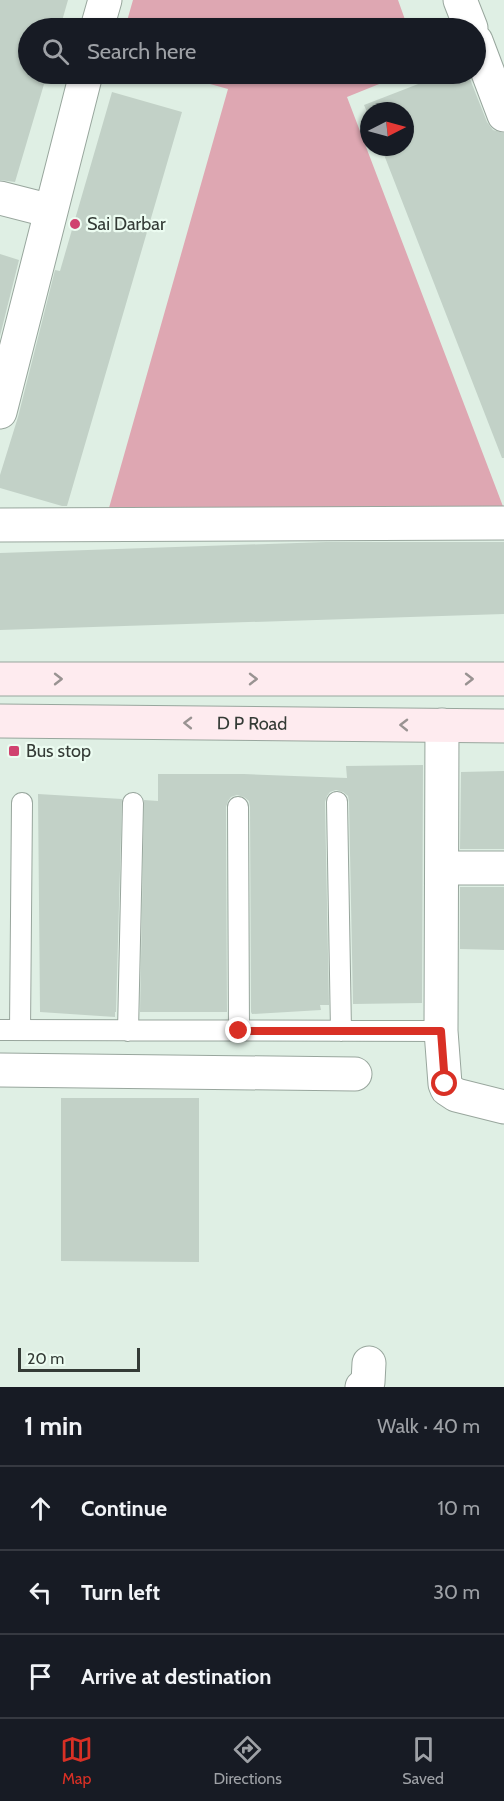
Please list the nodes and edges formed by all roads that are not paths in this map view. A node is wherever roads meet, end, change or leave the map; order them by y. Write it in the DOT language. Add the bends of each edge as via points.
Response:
graph roads {
  1 [pos="105,0"];
  2 [pos="460,0"];
  3 [pos="100,18"];
  4 [pos="467,18"];
  5 [pos="486,67"];
  6 [pos="83,84"];
  7 [pos="504,115"];
  8 [pos="0,198"];
  9 [pos="51,210"];
  10 [pos="0,412"];
  11 [pos="504,523"];
  12 [pos="0,525"];
  13 [pos="0,679"];
  14 [pos="504,679"];
  15 [pos="0,721"];
  16 [pos="442,725"];
  17 [pos="504,726"];
  18 [pos="337,802"];
  19 [pos="22,803"];
  20 [pos="133,803"];
  21 [pos="238,807"];
  22 [pos="442,868"];
  23 [pos="504,868"];
  24 [pos="0,1030"];
  25 [pos="20,1030"];
  26 [pos="128,1031"];
  27 [pos="239,1031"];
  28 [pos="341,1031"];
  29 [pos="441,1031"];
  30 [pos="0,1070"];
  31 [pos="355,1074"];
  32 [pos="504,1107"];
  1 -- 3 [label="street"];
  2 -- 4 [label="street"];
  5 -- 7 [label="street"];
  6 -- 9 [label="street"];
  8 -- 9 [label="street"];
  9 -- 10 [label="street"];
  11 -- 12 [label="street"];
  13 -- 14 [label="street, one-way"];
  16 -- 15 [label="street, D P Road, one-way"];
  16 -- 17 [label="street, D P Road"];
  16 -- 22 [label="street"];
  18 -- 28 [label="lane"];
  19 -- 25 [label="lane"];
  20 -- 26 [label="lane"];
  21 -- 27 [label="lane"];
  22 -- 23 [label="street"];
  22 -- 29 [label="street"];
  24 -- 25 [label="lane"];
  25 -- 26 [label="lane"];
  26 -- 27 [label="lane"];
  27 -- 28 [label="lane"];
  28 -- 29 [label="lane"];
  29 -- 32 [label="street" via="447,1089 456,1095"];
  30 -- 31 [label="street"];
}
